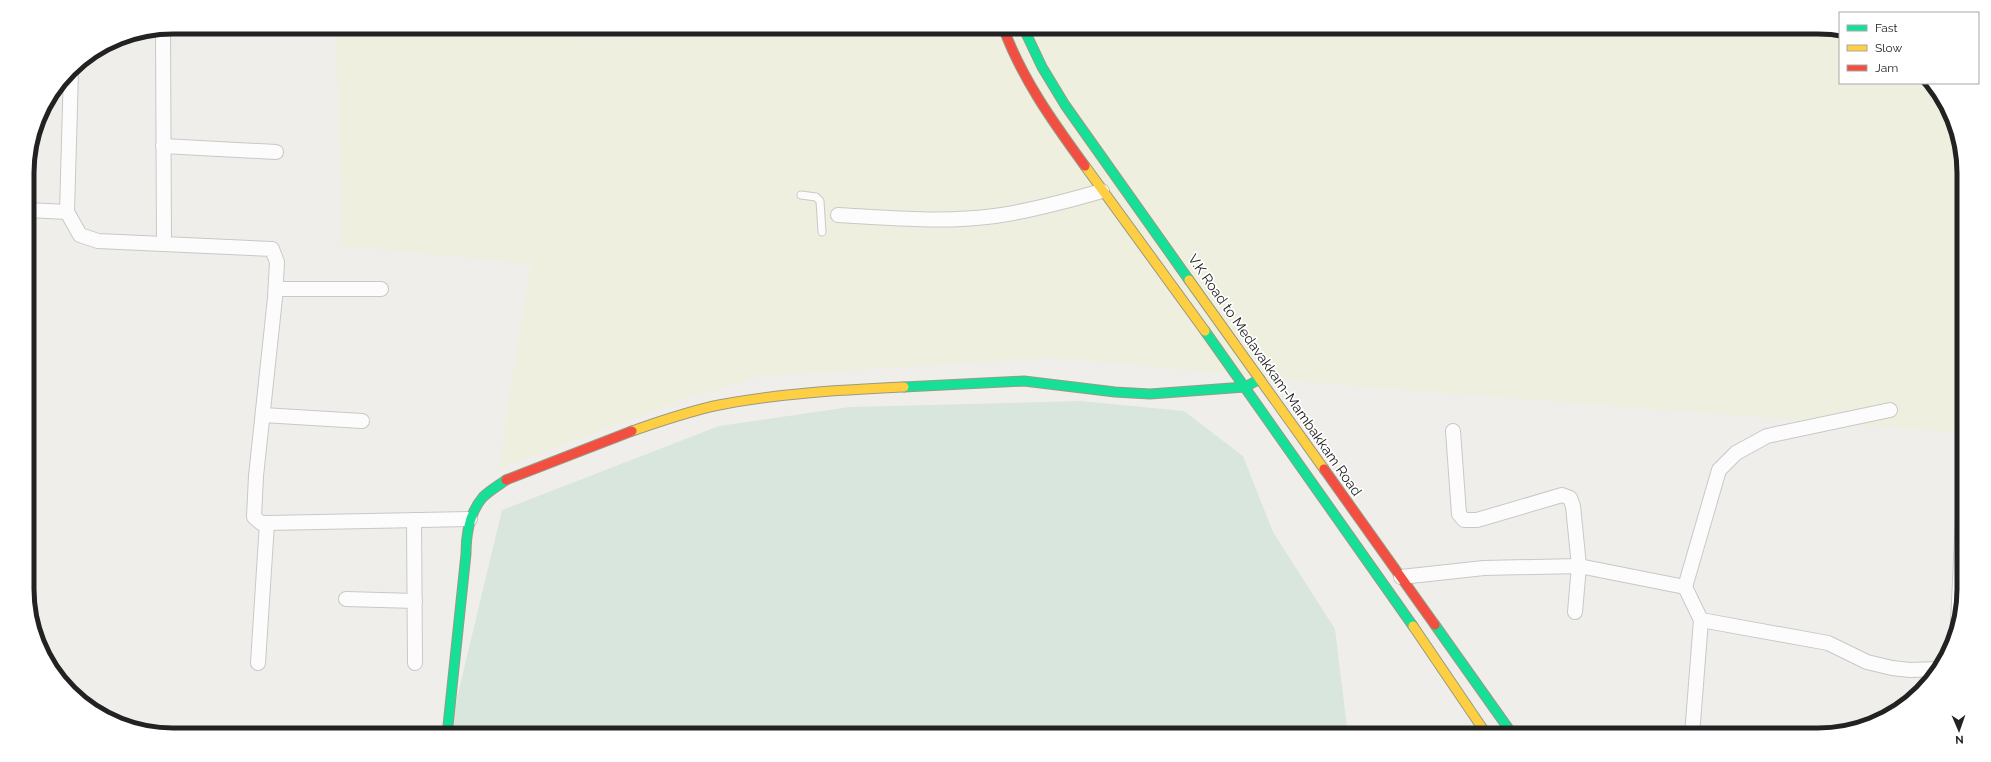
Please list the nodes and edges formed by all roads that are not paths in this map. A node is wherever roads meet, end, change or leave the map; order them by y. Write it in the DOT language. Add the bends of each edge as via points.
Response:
graph roads {
  1 [pos="163,34"];
  2 [pos="1005,34"];
  3 [pos="1026,34"];
  4 [pos="71,79"];
  5 [pos="163,146"];
  6 [pos="276,152"];
  7 [pos="1102,191"];
  8 [pos="801,195"];
  9 [pos="34,210"];
  10 [pos="67,212"];
  11 [pos="829,215"];
  12 [pos="822,232"];
  13 [pos="164,244"];
  14 [pos="276,289"];
  15 [pos="381,289"];
  16 [pos="1260,379"];
  17 [pos="1245,387"];
  18 [pos="1890,410"];
  19 [pos="263,415"];
  20 [pos="362,421"];
  21 [pos="1453,431"];
  22 [pos="470,519"];
  23 [pos="414,520"];
  24 [pos="267,523"];
  25 [pos="1579,566"];
  26 [pos="1401,577"];
  27 [pos="1685,587"];
  28 [pos="346,599"];
  29 [pos="415,601"];
  30 [pos="1576,612"];
  31 [pos="1701,620"];
  32 [pos="415,662"];
  33 [pos="258,663"];
  34 [pos="1931,669"];
  35 [pos="448,728"];
  36 [pos="1482,728"];
  37 [pos="1508,728"];
  38 [pos="1693,728"];
  1 -- 5 [label="street"];
  2 -- 7 [label="street" via="1028,85"];
  3 -- 16 [label="street, V.K Road to Medavakkam-Mambakkam Road" via="1050,82"];
  4 -- 10 [label="street"];
  5 -- 6 [label="street"];
  5 -- 13 [label="street"];
  7 -- 11 [label="street" via="995,216 939,220"];
  7 -- 17 [label="street"];
  8 -- 11 [label="lane" via="816,197"];
  9 -- 10 [label="street"];
  10 -- 13 [label="street" via="80,235 98,241"];
  11 -- 12 [label="lane"];
  13 -- 14 [label="street" via="272,249 278,262"];
  14 -- 15 [label="street"];
  14 -- 19 [label="street"];
  16 -- 17 [label="street"];
  16 -- 26 [label="street, V.K Road to Medavakkam-Mambakkam Road"];
  17 -- 22 [label="street" via="1138,393 1049,382 1017,381 844,390 718,405 626,433 506,480 483,497"];
  17 -- 36 [label="street" via="1363,553"];
  18 -- 27 [label="street" via="1767,436 1736,453 1718,470"];
  19 -- 20 [label="street"];
  19 -- 24 [label="street" via="254,517 261,523"];
  21 -- 25 [label="street" via="1461,517 1464,520 1477,520 1562,495 1570,498"];
  22 -- 23 [label="street"];
  22 -- 35 [label="street" via="466,536"];
  23 -- 24 [label="street"];
  23 -- 29 [label="street"];
  24 -- 33 [label="street"];
  25 -- 26 [label="street" via="1484,568"];
  25 -- 27 [label="street"];
  25 -- 30 [label="street"];
  26 -- 37 [label="street, V.K Road to Medavakkam-Mambakkam Road"];
  27 -- 31 [label="street"];
  28 -- 29 [label="street"];
  29 -- 32 [label="street"];
  31 -- 34 [label="street" via="1828,643 1867,662 1892,668"];
  31 -- 38 [label="street"];
}
